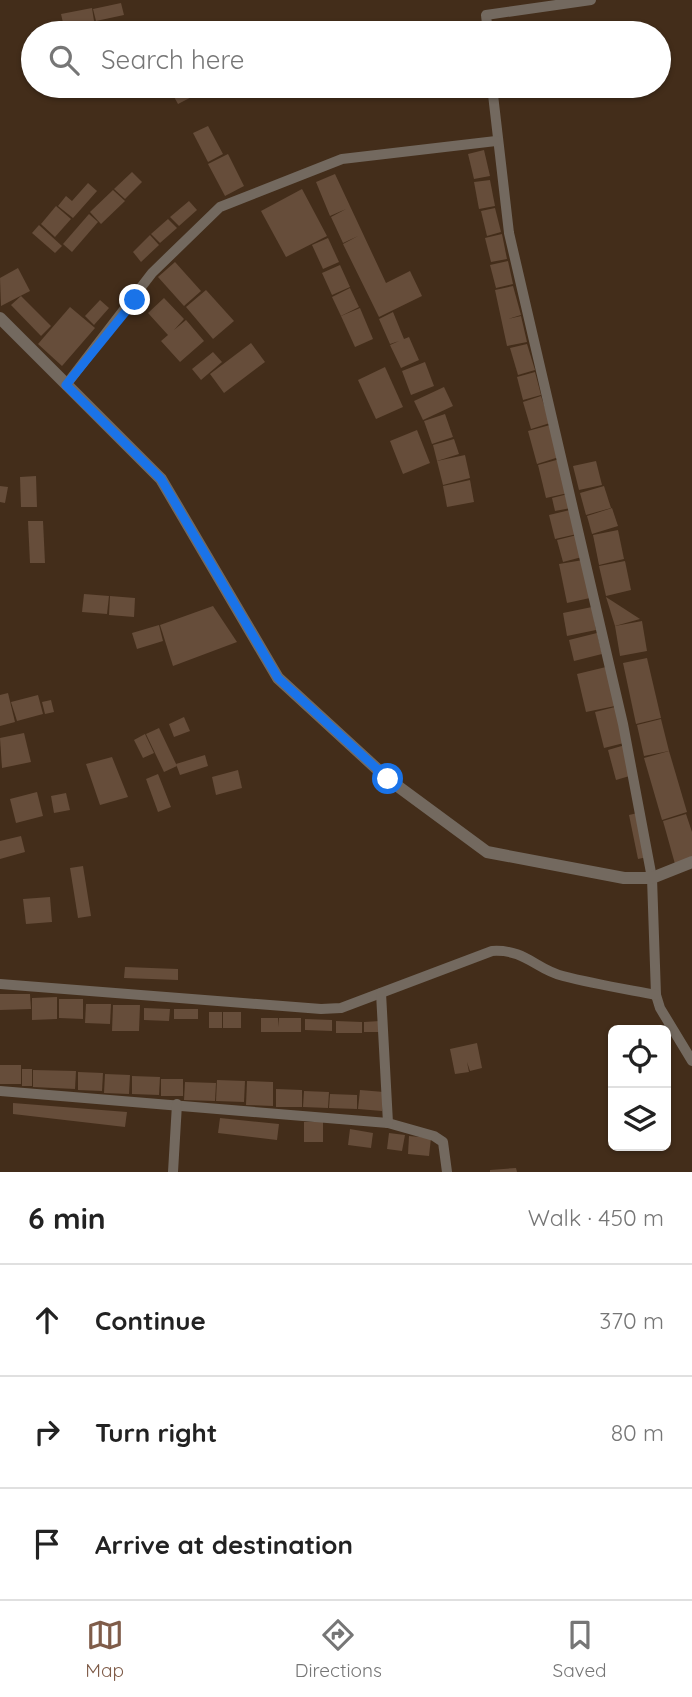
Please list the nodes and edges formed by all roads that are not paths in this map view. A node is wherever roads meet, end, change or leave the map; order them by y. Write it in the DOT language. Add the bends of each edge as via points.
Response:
graph roads {
  1 [pos="591,0"];
  2 [pos="487,21"];
  3 [pos="493,98"];
  4 [pos="496,141"];
  5 [pos="0,318"];
  6 [pos="66,385"];
  7 [pos="692,862"];
  8 [pos="652,878"];
  9 [pos="0,984"];
  10 [pos="381,993"];
  11 [pos="656,995"];
  12 [pos="692,1061"];
  13 [pos="0,1091"];
  14 [pos="177,1104"];
  15 [pos="388,1123"];
  16 [pos="173,1172"];
  17 [pos="447,1172"];
  1 -- 2 [label="street" via="486,15"];
  3 -- 4 [label="street"];
  4 -- 6 [label="street" via="342,159 220,207 152,274"];
  4 -- 8 [label="street" via="509,233 623,724"];
  5 -- 6 [label="street"];
  6 -- 8 [label="street" via="161,479 278,678 388,779 487,852 624,878"];
  7 -- 8 [label="street"];
  8 -- 11 [label="street"];
  9 -- 10 [label="street" via="321,1009 341,1008"];
  10 -- 11 [label="street" via="492,951 508,950 562,976"];
  10 -- 15 [label="street"];
  11 -- 12 [label="street"];
  13 -- 14 [label="street"];
  14 -- 15 [label="street"];
  14 -- 16 [label="street"];
  15 -- 17 [label="street" via="443,1142"];
}
